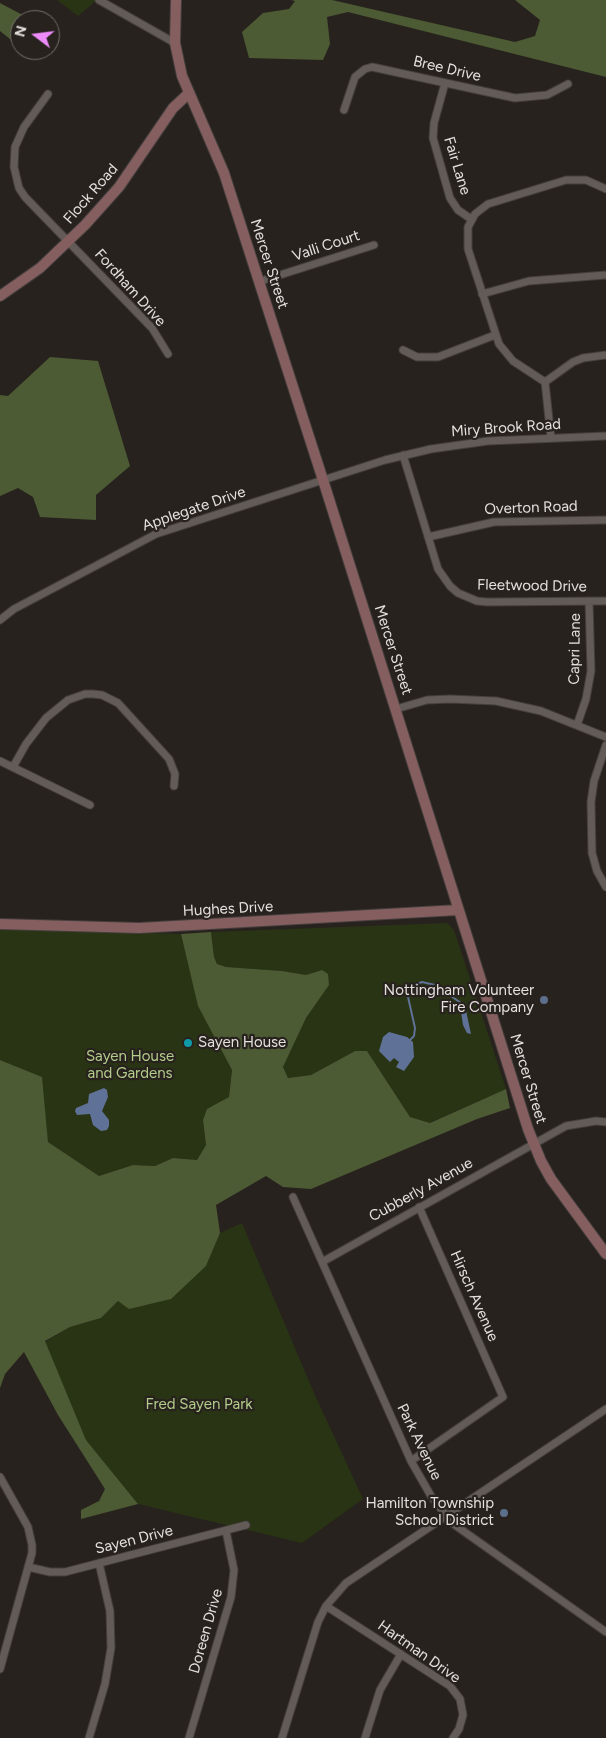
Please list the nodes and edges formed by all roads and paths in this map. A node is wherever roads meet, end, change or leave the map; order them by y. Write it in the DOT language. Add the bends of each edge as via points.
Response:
graph roads {
  1 [pos="99,0"];
  2 [pos="176,0"];
  3 [pos="175,43"];
  4 [pos="444,83"];
  5 [pos="568,84"];
  6 [pos="48,94"];
  7 [pos="188,94"];
  8 [pos="344,110"];
  9 [pos="606,189"];
  10 [pos="471,219"];
  11 [pos="69,242"];
  12 [pos="374,245"];
  13 [pos="606,276"];
  14 [pos="258,282"];
  15 [pos="482,294"];
  16 [pos="0,296"];
  17 [pos="495,334"];
  18 [pos="403,350"];
  19 [pos="168,354"];
  20 [pos="606,356"];
  21 [pos="545,382"];
  22 [pos="606,436"];
  23 [pos="551,438"];
  24 [pos="403,455"];
  25 [pos="323,480"];
  26 [pos="606,520"];
  27 [pos="428,537"];
  28 [pos="589,601"];
  29 [pos="606,601"];
  30 [pos="0,620"];
  31 [pos="396,709"];
  32 [pos="577,725"];
  33 [pos="606,737"];
  34 [pos="606,745"];
  35 [pos="0,762"];
  36 [pos="13,767"];
  37 [pos="174,786"];
  38 [pos="90,805"];
  39 [pos="606,887"];
  40 [pos="458,910"];
  41 [pos="0,924"];
  42 [pos="606,1122"];
  43 [pos="533,1142"];
  44 [pos="293,1197"];
  45 [pos="419,1207"];
  46 [pos="606,1254"];
  47 [pos="322,1262"];
  48 [pos="606,1410"];
  49 [pos="411,1461"];
  50 [pos="0,1477"];
  51 [pos="446,1515"];
  52 [pos="246,1525"];
  53 [pos="226,1531"];
  54 [pos="98,1563"];
  55 [pos="28,1567"];
  56 [pos="326,1606"];
  57 [pos="606,1632"];
  58 [pos="400,1654"];
  59 [pos="0,1669"];
  60 [pos="88,1738"];
  61 [pos="189,1738"];
  62 [pos="282,1738"];
  63 [pos="365,1738"];
  64 [pos="453,1738"];
  1 -- 3 [label="street"];
  2 -- 3 [label="street, Mercer Street"];
  3 -- 7 [label="street, Mercer Street"];
  4 -- 5 [label="street, Bree Drive" via="526,99 547,95"];
  4 -- 8 [label="street, Bree Drive" via="380,67 366,69 359,72 351,83"];
  4 -- 10 [label="street, Fair Lane" via="433,138 450,198 458,210"];
  6 -- 11 [label="street, Fordham Drive" via="18,136 14,167 19,188 25,197"];
  7 -- 11 [label="street, Flock Road" via="173,108 119,187"];
  7 -- 14 [label="street, Mercer Street" via="224,174"];
  9 -- 10 [label="street" via="586,180 566,180 488,204"];
  10 -- 15 [label="street" via="466,242"];
  11 -- 16 [label="street, Flock Road" via="40,268"];
  11 -- 19 [label="street, Fordham Drive" via="152,328"];
  12 -- 14 [label="street, Valli Court"];
  13 -- 15 [label="street" via="529,281"];
  14 -- 25 [label="street, Mercer Street"];
  15 -- 17 [label="street"];
  17 -- 18 [label="street" via="438,357 417,357"];
  17 -- 21 [label="street" via="513,361"];
  20 -- 21 [label="street" via="583,358"];
  21 -- 23 [label="street"];
  22 -- 23 [label="street, Miry Brook Road"];
  23 -- 24 [label="street, Miry Brook Road" via="488,441"];
  24 -- 25 [label="street, Miry Brook Road"];
  24 -- 27 [label="street, Fleetwood Drive"];
  25 -- 30 [label="street, Applegate Drive" via="156,534 14,609"];
  25 -- 31 [label="street, Mercer Street"];
  26 -- 27 [label="street, Overton Road" via="494,522"];
  27 -- 28 [label="street, Fleetwood Drive" via="443,578 466,597 487,602"];
  28 -- 29 [label="street, Fleetwood Drive"];
  28 -- 32 [label="street, Capri Lane" via="591,670 586,700"];
  31 -- 32 [label="street" via="427,700 473,699 519,705"];
  31 -- 40 [label="street, Mercer Street"];
  32 -- 33 [label="street"];
  34 -- 39 [label="street" via="591,802 592,853"];
  35 -- 36 [label="street"];
  36 -- 37 [label="street" via="29,738 53,712 76,696 102,695 118,702 169,759 175,774"];
  36 -- 38 [label="street"];
  40 -- 41 [label="street, Hughes Drive" via="139,928"];
  40 -- 43 [label="street, Mercer Street"];
  42 -- 43 [label="street, Cubberly Avenue" via="566,1126"];
  43 -- 45 [label="street, Cubberly Avenue"];
  43 -- 46 [label="street, Mercer Street" via="551,1178"];
  44 -- 47 [label="street, Park Avenue"];
  45 -- 47 [label="street, Cubberly Avenue"];
  45 -- 49 [label="street, Hirsch Avenue" via="503,1397"];
  47 -- 49 [label="street, Park Avenue"];
  48 -- 51 [label="street"];
  49 -- 51 [label="street, Park Avenue"];
  50 -- 55 [label="street" via="32,1536"];
  51 -- 56 [label="street" via="356,1574"];
  51 -- 57 [label="street, Park Avenue" via="452,1523"];
  52 -- 53 [label="street, Sayen Drive"];
  53 -- 54 [label="street, Sayen Drive"];
  53 -- 61 [label="street, Doreen Drive" via="234,1570 232,1597"];
  54 -- 55 [label="street, Sayen Drive" via="59,1572"];
  54 -- 60 [label="street" via="110,1611 110,1648 105,1684"];
  55 -- 59 [label="street"];
  56 -- 58 [label="street, Hartman Drive"];
  56 -- 62 [label="street" via="318,1622"];
  58 -- 63 [label="street" via="380,1690"];
  58 -- 64 [label="street, Hartman Drive" via="456,1692 463,1715"];
}
